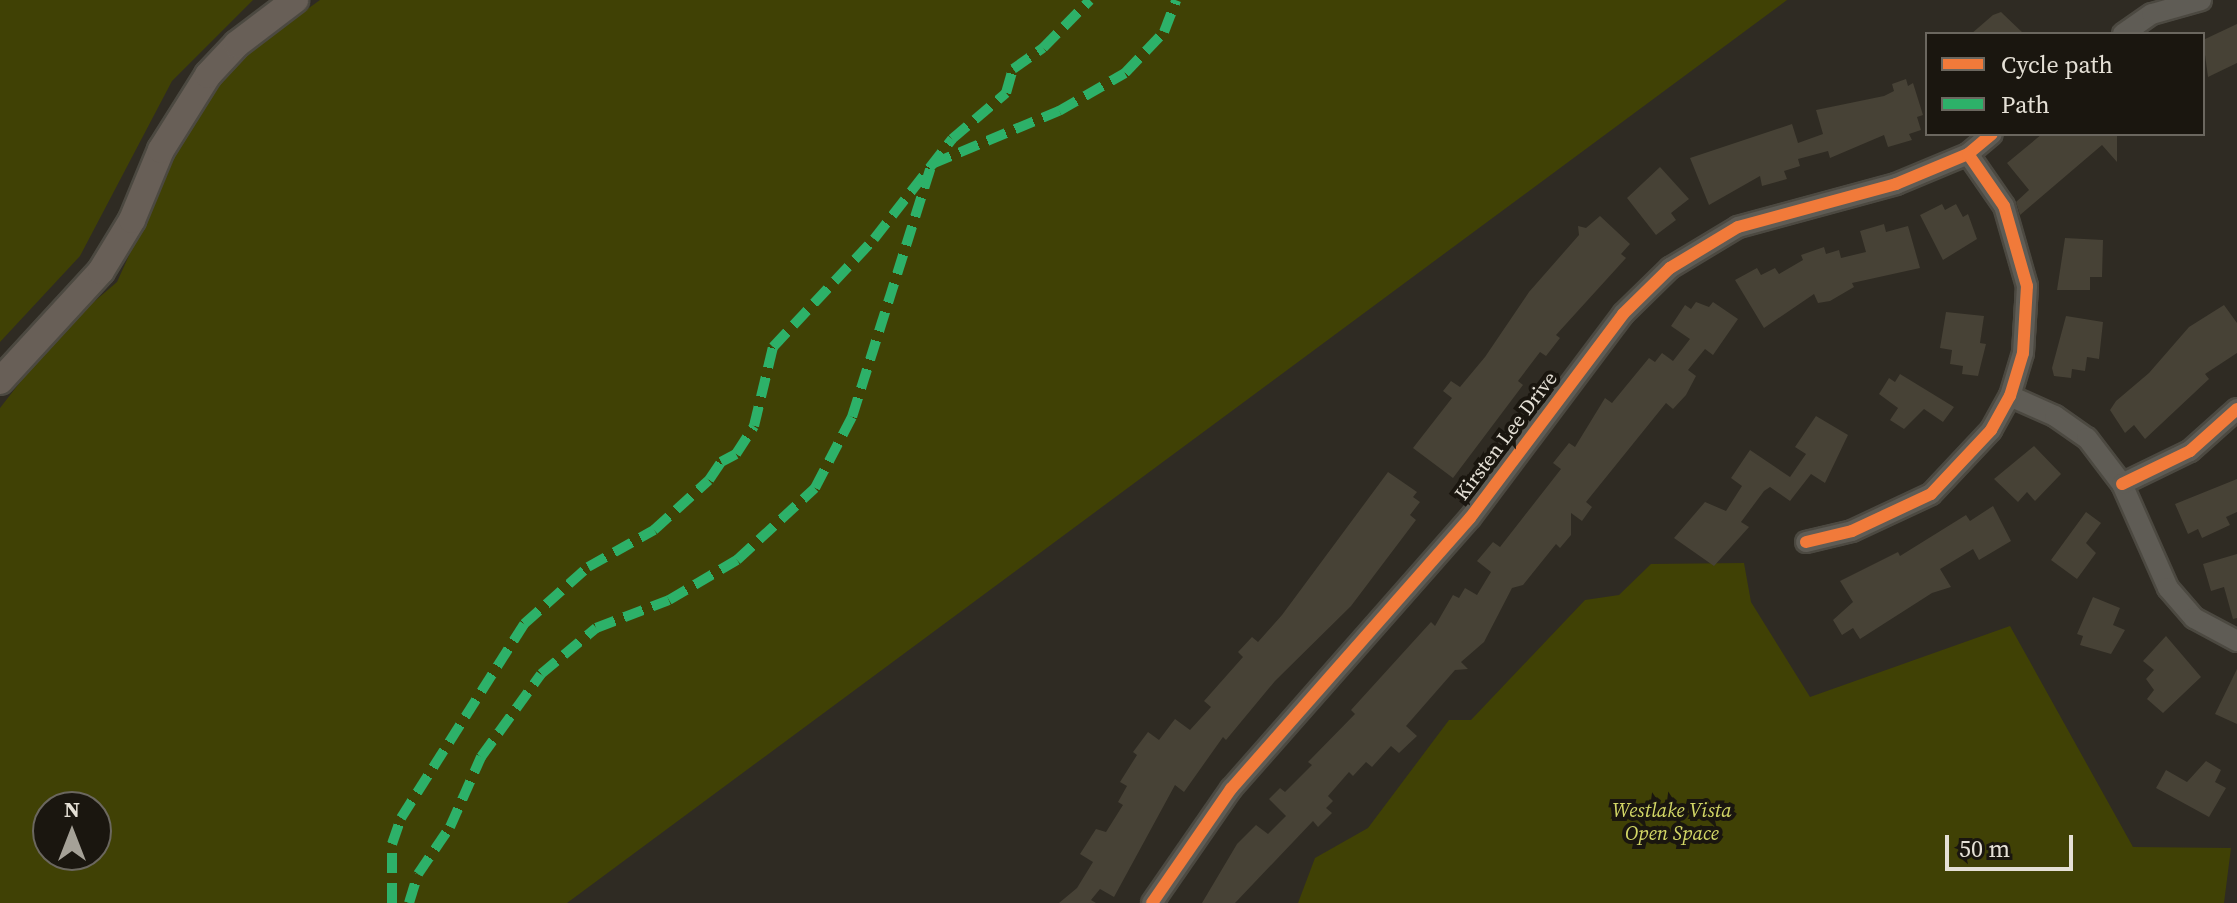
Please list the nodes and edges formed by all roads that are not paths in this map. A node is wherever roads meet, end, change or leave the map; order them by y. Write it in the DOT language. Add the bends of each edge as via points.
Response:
graph roads {
  1 [pos="295,0"];
  2 [pos="2201,0"];
  3 [pos="2126,32"];
  4 [pos="1990,136"];
  5 [pos="1968,154"];
  6 [pos="0,381"];
  7 [pos="2010,396"];
  8 [pos="2237,409"];
  9 [pos="2122,484"];
  10 [pos="1806,542"];
  11 [pos="2237,641"];
  12 [pos="1152,903"];
  1 -- 6 [label="main road" via="237,44 208,75 161,150 132,220 101,271"];
  2 -- 3 [label="street" via="2152,14"];
  4 -- 5 [label="street, Kirsten Lee Drive"];
  5 -- 7 [label="street" via="2004,206 2027,286 2023,353"];
  5 -- 12 [label="street, Kirsten Lee Drive" via="1896,184 1738,227 1670,268 1623,314 1470,518 1231,789"];
  7 -- 9 [label="street" via="2087,438"];
  7 -- 10 [label="street" via="1991,430 1931,494 1852,531"];
  8 -- 9 [label="street" via="2190,451"];
  9 -- 11 [label="street" via="2168,588 2194,618"];
}
